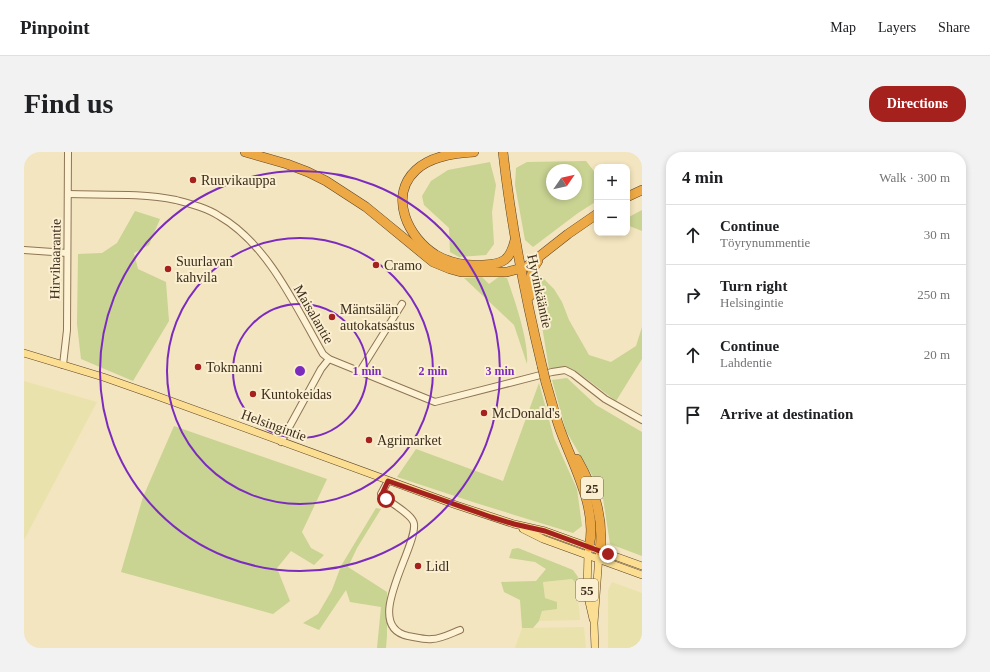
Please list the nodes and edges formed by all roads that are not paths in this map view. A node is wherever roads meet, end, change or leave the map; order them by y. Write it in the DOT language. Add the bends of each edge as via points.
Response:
graph roads {
  1 [pos="68,152"];
  2 [pos="245,152"];
  3 [pos="474,152"];
  4 [pos="503,152"];
  5 [pos="642,190"];
  6 [pos="68,194"];
  7 [pos="630,196"];
  8 [pos="594,216"];
  9 [pos="515,240"];
  10 [pos="24,250"];
  11 [pos="546,252"];
  12 [pos="67,253"];
  13 [pos="520,269"];
  14 [pos="402,304"];
  15 [pos="532,323"];
  16 [pos="24,353"];
  17 [pos="329,359"];
  18 [pos="63,365"];
  19 [pos="360,371"];
  20 [pos="642,420"];
  21 [pos="561,432"];
  22 [pos="281,442"];
  23 [pos="388,481"];
  24 [pos="588,551"];
  25 [pos="599,555"];
  26 [pos="642,566"];
  27 [pos="642,575"];
  28 [pos="594,623"];
  29 [pos="460,630"];
  30 [pos="595,648"];
  1 -- 6 [label="street, Hirvihaarantie"];
  2 -- 13 [label="highway" via="286,164 326,181 366,207 422,254 441,266 461,272 481,273"];
  3 -- 9 [label="highway" via="443,157 416,170 405,187 402,198 408,224 427,249 446,260 461,264 477,265 506,260 510,256"];
  4 -- 9 [label="highway, Hyvinkääntie / 25"];
  5 -- 7 [label="highway"];
  6 -- 12 [label="street, Hirvihaarantie"];
  6 -- 17 [label="street, Maisalantie" via="176,200 218,215 244,234 268,261 323,354"];
  8 -- 11 [label="highway"];
  9 -- 13 [label="highway, Hyvinkääntie / 25"];
  10 -- 12 [label="street"];
  11 -- 13 [label="highway"];
  11 -- 15 [label="highway" via="537,263 531,277"];
  12 -- 18 [label="street, Hirvihaarantie" via="67,330"];
  13 -- 15 [label="highway, Hyvinkääntie / 25"];
  14 -- 19 [label="street"];
  15 -- 21 [label="highway, Hyvinkääntie / 25, bridge"];
  16 -- 18 [label="main road, Helsingintie"];
  17 -- 19 [label="street, Maisalantie"];
  17 -- 22 [label="street"];
  18 -- 22 [label="main road, Helsingintie" via="157,396"];
  19 -- 20 [label="street, Maisalantie" via="435,402 565,370 574,374 605,399"];
  21 -- 24 [label="highway, Hyvinkääntie / 25" via="590,514 591,541"];
  21 -- 25 [label="highway, Hyvinkääntie / 25" via="584,471 600,512 602,536"];
  22 -- 23 [label="main road, Helsingintie"];
  23 -- 24 [label="main road, Helsingintie" via="514,524 545,531"];
  23 -- 29 [label="street" via="382,494 391,504 412,517 414,524 409,547 390,598 390,620 393,627 401,634 433,640"];
  24 -- 25 [label="main road, Helsingintie"];
  24 -- 28 [label="main road, 55" via="587,593"];
  25 -- 26 [label="main road"];
  25 -- 27 [label="main road"];
  25 -- 28 [label="main road, 55"];
  28 -- 30 [label="main road, 55"];
}
